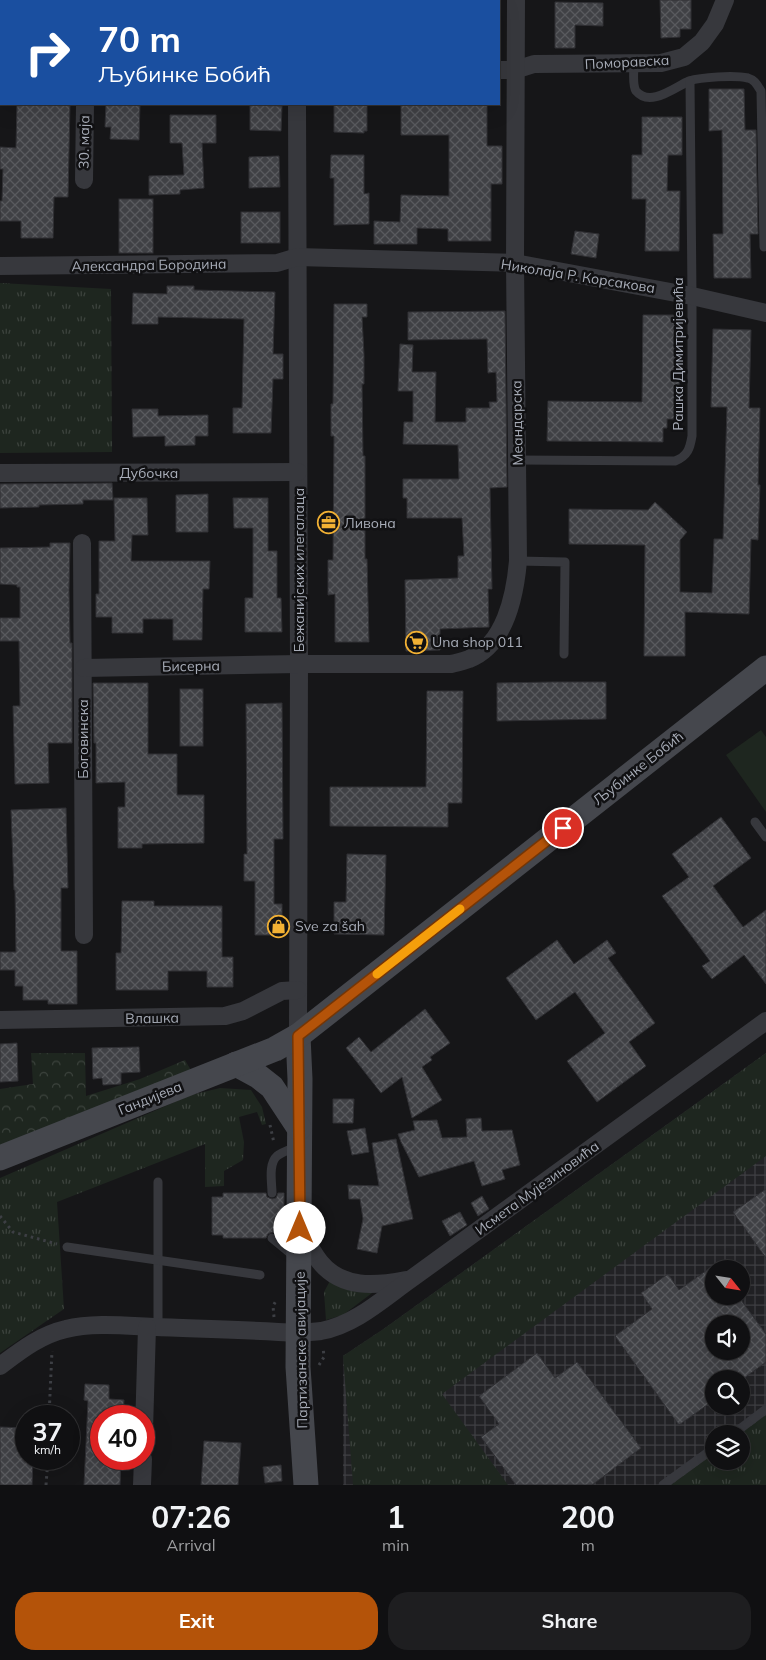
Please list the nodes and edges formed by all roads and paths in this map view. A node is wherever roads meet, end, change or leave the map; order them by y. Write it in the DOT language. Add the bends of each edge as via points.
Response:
graph roads {
  1 [pos="516,0"];
  2 [pos="726,0"];
  3 [pos="634,64"];
  4 [pos="507,70"];
  5 [pos="690,81"];
  6 [pos="85,105"];
  7 [pos="298,105"];
  8 [pos="84,180"];
  9 [pos="764,247"];
  10 [pos="297,257"];
  11 [pos="515,263"];
  12 [pos="0,266"];
  13 [pos="692,296"];
  14 [pos="766,313"];
  15 [pos="518,460"];
  16 [pos="298,472"];
  17 [pos="0,473"];
  18 [pos="82,544"];
  19 [pos="518,562"];
  20 [pos="564,654"];
  21 [pos="299,664"];
  22 [pos="84,668"];
  23 [pos="766,668"];
  24 [pos="755,822"];
  25 [pos="766,837"];
  26 [pos="84,935"];
  27 [pos="298,990"];
  28 [pos="0,1020"];
  29 [pos="766,1021"];
  30 [pos="298,1036"];
  31 [pos="236,1064"];
  32 [pos="270,1123"];
  33 [pos="292,1143"];
  34 [pos="0,1158"];
  35 [pos="158,1182"];
  36 [pos="272,1193"];
  37 [pos="0,1216"];
  38 [pos="300,1228"];
  39 [pos="272,1238"];
  40 [pos="67,1247"];
  41 [pos="158,1260"];
  42 [pos="300,1260"];
  43 [pos="260,1274"];
  44 [pos="411,1279"];
  45 [pos="153,1327"];
  46 [pos="53,1333"];
  47 [pos="298,1333"];
  48 [pos="0,1366"];
  49 [pos="50,1405"];
  50 [pos="146,1405"];
  51 [pos="766,1409"];
  52 [pos="745,1425"];
  53 [pos="705,1455"];
  54 [pos="47,1470"];
  55 [pos="143,1470"];
  56 [pos="46,1485"];
  57 [pos="142,1485"];
  58 [pos="306,1485"];
  59 [pos="663,1485"];
  1 -- 4 [label="street, Меандарска"];
  2 -- 3 [label="street, Поморавска" via="711,30 684,57 661,63"];
  3 -- 4 [label="street, Поморавска" via="534,64"];
  3 -- 5 [label="lane" via="634,88 649,97 656,97"];
  4 -- 11 [label="street, Меандарска"];
  5 -- 9 [label="lane" via="747,78 755,82 761,91"];
  5 -- 13 [label="lane, Рашка Димитријевића"];
  6 -- 8 [label="street, 30. маја"];
  7 -- 10 [label="street, Бежанијских илегалаца"];
  10 -- 11 [label="street, Николаја Р. Корсакова"];
  10 -- 12 [label="street, Александра Бородина" via="277,264"];
  10 -- 16 [label="street, Бежанијских илегалаца"];
  11 -- 13 [label="street, Николаја Р. Корсакова"];
  11 -- 15 [label="street, Меандарска"];
  13 -- 14 [label="street, Николаја Р. Корсакова"];
  13 -- 15 [label="lane, Рашка Димитријевића" via="692,436 686,455 676,461"];
  15 -- 19 [label="street, Меандарска"];
  16 -- 17 [label="street, Дубочка"];
  16 -- 21 [label="street, Бежанијских илегалаца"];
  18 -- 22 [label="street, Боговинска"];
  19 -- 20 [label="lane" via="564,562"];
  19 -- 21 [label="street, Меандарска" via="508,614 486,648 471,658 450,664"];
  21 -- 22 [label="street, Бисерна"];
  21 -- 27 [label="street, Бежанијских илегалаца"];
  22 -- 26 [label="street, Боговинска"];
  23 -- 30 [label="main road, Љубинке Бобић"];
  24 -- 25 [label="lane"];
  27 -- 28 [label="street, Влашка" via="282,990 243,1011 225,1016"];
  27 -- 30 [label="street, Бежанијских илегалаца"];
  29 -- 44 [label="street, Исмета Мујезиновића"];
  30 -- 31 [label="main road, Гандијева"];
  30 -- 33 [label="main road, Партизанске авијације"];
  31 -- 33 [label="main road" via="272,1087"];
  31 -- 34 [label="main road, Гандијева"];
  32 -- 33 [label="path"];
  33 -- 36 [label="lane" via="272,1167"];
  33 -- 38 [label="main road, Партизанске авијације"];
  35 -- 41 [label="lane"];
  37 -- 40 [label="path" via="13,1232"];
  38 -- 42 [label="main road, Партизанске авијације"];
  38 -- 44 [label="street" via="321,1263 343,1278 359,1284 382,1285"];
  39 -- 42 [label="lane"];
  40 -- 41 [label="lane"];
  41 -- 43 [label="lane"];
  41 -- 45 [label="lane"];
  42 -- 47 [label="main road, Партизанске авијације"];
  44 -- 47 [label="street, Исмета Мујезиновића" via="340,1325"];
  45 -- 46 [label="street, Исмета Мујезиновића" via="87,1325"];
  45 -- 47 [label="street, Исмета Мујезиновића"];
  45 -- 50 [label="street"];
  46 -- 48 [label="street, Исмета Мујезиновића"];
  46 -- 49 [label="path"];
  47 -- 58 [label="main road, Партизанске авијације"];
  51 -- 52 [label="lane"];
  53 -- 59 [label="lane"];
  54 -- 56 [label="path"];
  55 -- 57 [label="street"];
}
